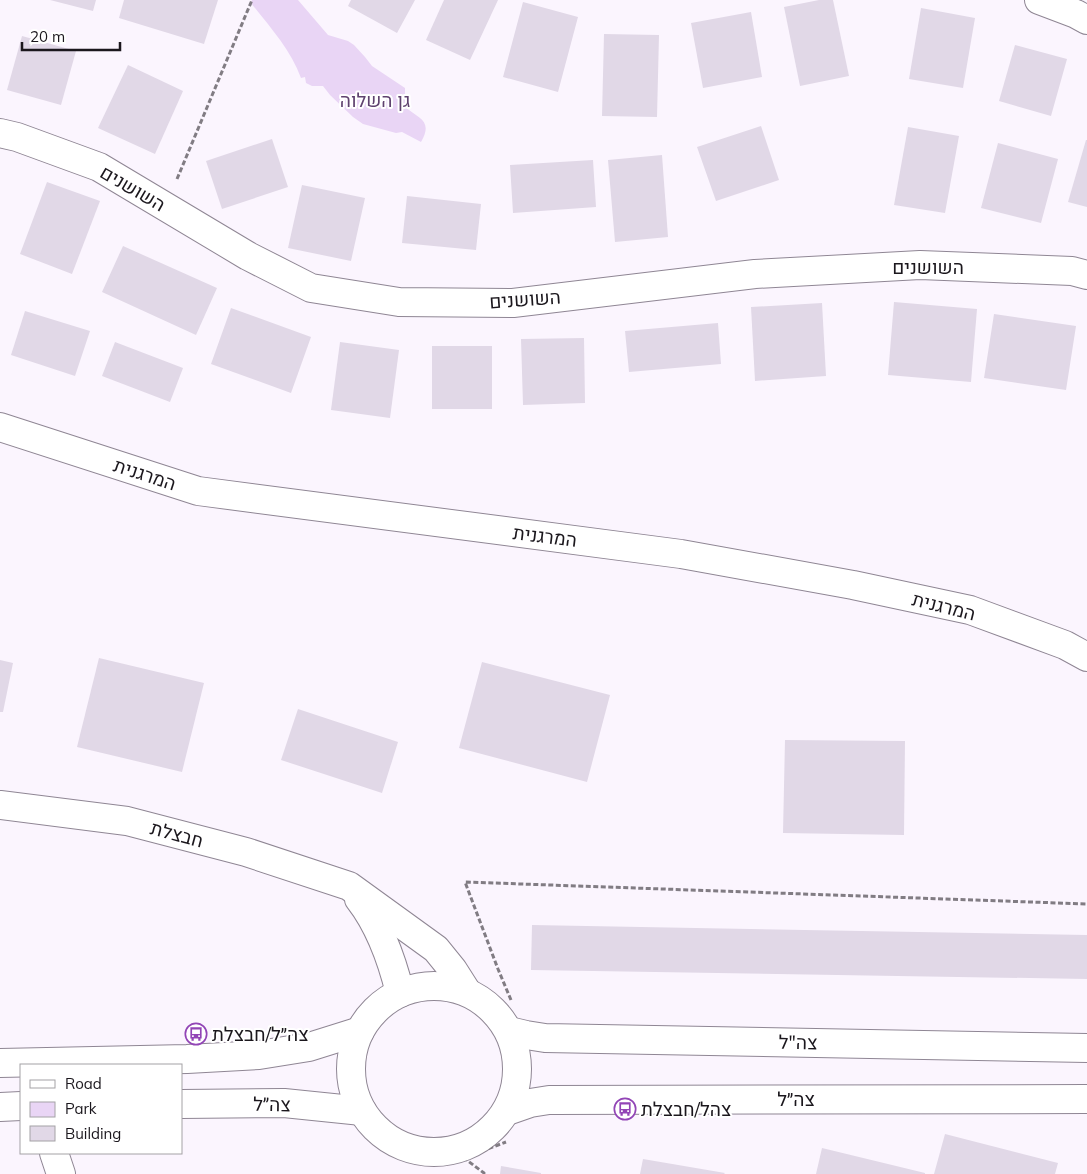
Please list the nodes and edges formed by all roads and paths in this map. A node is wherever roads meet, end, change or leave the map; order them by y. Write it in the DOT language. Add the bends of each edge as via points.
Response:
graph roads {
  1 [pos="252,0"];
  2 [pos="1039,0"];
  3 [pos="1087,20"];
  4 [pos="0,133"];
  5 [pos="165,207"];
  6 [pos="1087,275"];
  7 [pos="0,427"];
  8 [pos="1087,657"];
  9 [pos="0,805"];
  10 [pos="349,886"];
  11 [pos="1087,904"];
  12 [pos="467,992"];
  13 [pos="400,993"];
  14 [pos="360,1031"];
  15 [pos="517,1033"];
  16 [pos="1087,1048"];
  17 [pos="0,1064"];
  18 [pos="1087,1099"];
  19 [pos="182,1104"];
  20 [pos="20,1106"];
  21 [pos="0,1107"];
  22 [pos="362,1111"];
  23 [pos="507,1111"];
  24 [pos="508,1141"];
  25 [pos="54,1154"];
  26 [pos="61,1174"];
  27 [pos="483,1174"];
  1 -- 5 [label="path"];
  2 -- 3 [label="street"];
  4 -- 5 [label="street, השושנים" via="99,167"];
  5 -- 6 [label="street, השושנים" via="248,256 311,288 399,302 513,303 755,274 920,265 1072,271"];
  7 -- 8 [label="street, המרגנית" via="198,492 681,554 853,585 970,610 1065,645"];
  9 -- 10 [label="street, חבצלת" via="127,821 246,852"];
  10 -- 12 [label="street, חבצלת" via="436,949"];
  10 -- 13 [label="street" via="366,908 386,947"];
  11 -- 15 [label="path" via="465,882 498,969"];
  12 -- 13 [label="street" via="445,986 422,986"];
  12 -- 15 [label="street" via="484,1002"];
  13 -- 14 [label="street" via="377,1008"];
  14 -- 17 [label="street" via="308,1047 259,1055"];
  14 -- 22 [label="street" via="351,1058 352,1086"];
  15 -- 16 [label="street, צה\"ל" via="545,1038"];
  15 -- 23 [label="street" via="518,1071 515,1092"];
  18 -- 23 [label="street, צה״ל" via="549,1100"];
  19 -- 22 [label="street, צה״ל" via="284,1103"];
  20 -- 21 [label="street"];
  22 -- 23 [label="street" via="378,1131 398,1144 422,1152 447,1151 471,1144 491,1130"];
  24 -- 27 [label="path" via="464,1158"];
  25 -- 26 [label="street"];
}
